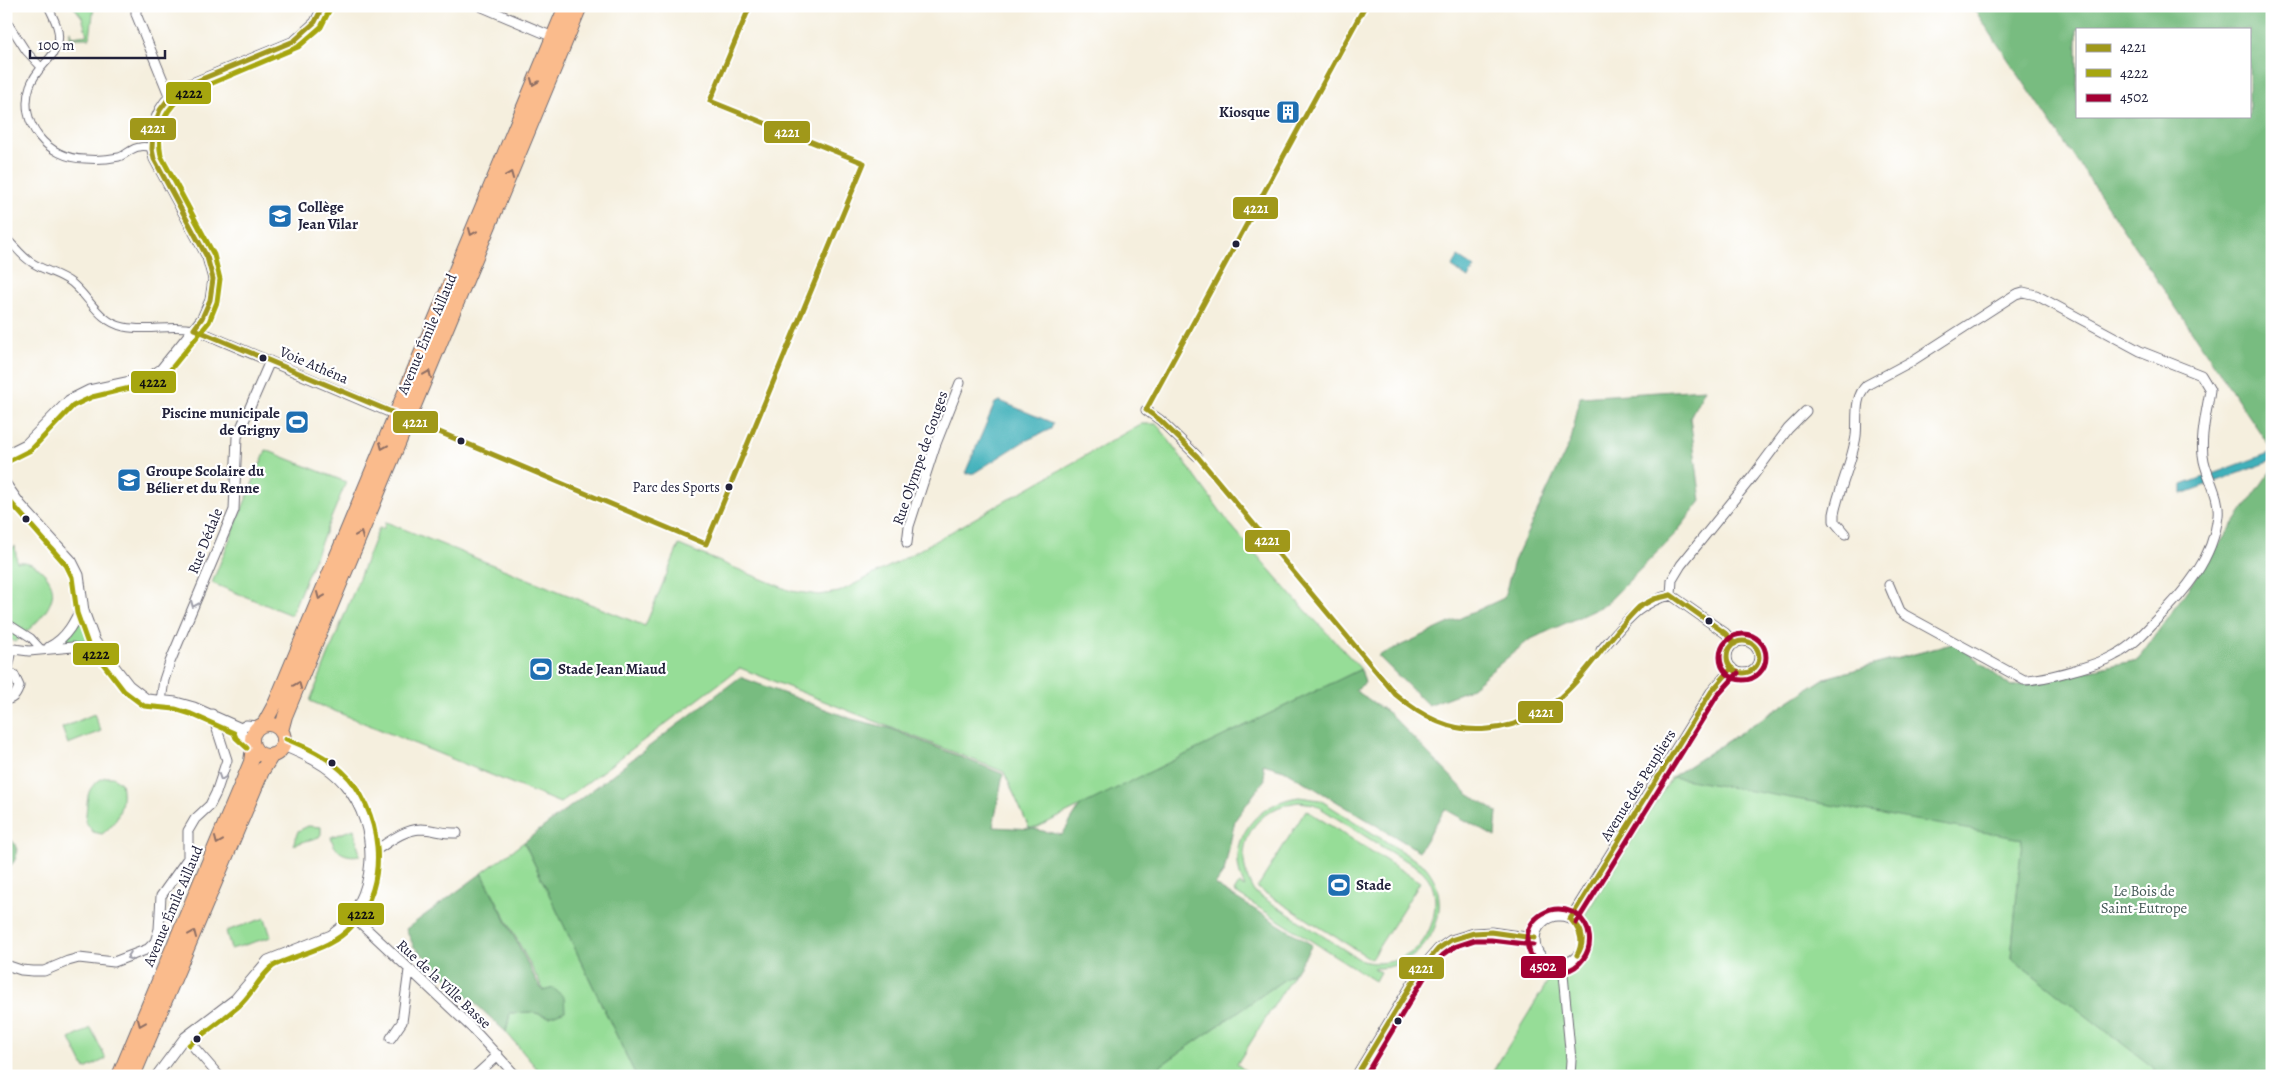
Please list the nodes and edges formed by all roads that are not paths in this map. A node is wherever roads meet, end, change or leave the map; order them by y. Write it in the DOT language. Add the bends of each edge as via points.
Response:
graph roads {
  1 [pos="48,6"];
  2 [pos="136,6"];
  3 [pos="323,6"];
  4 [pos="480,6"];
  5 [pos="566,6"];
  6 [pos="580,6"];
  7 [pos="6,20"];
  8 [pos="553,36"];
  9 [pos="40,66"];
  10 [pos="169,95"];
  11 [pos="151,147"];
  12 [pos="6,238"];
  13 [pos="194,329"];
  14 [pos="270,361"];
  15 [pos="960,383"];
  16 [pos="1146,410"];
  17 [pos="1806,411"];
  18 [pos="396,415"];
  19 [pos="6,454"];
  20 [pos="1197,456"];
  21 [pos="6,484"];
  22 [pos="1845,534"];
  23 [pos="907,542"];
  24 [pos="1889,585"];
  25 [pos="1671,595"];
  26 [pos="83,603"];
  27 [pos="6,622"];
  28 [pos="1735,644"];
  29 [pos="9,649"];
  30 [pos="44,649"];
  31 [pos="1601,650"];
  32 [pos="104,654"];
  33 [pos="1732,668"];
  34 [pos="7,672"];
  35 [pos="6,700"];
  36 [pos="161,701"];
  37 [pos="212,714"];
  38 [pos="262,725"];
  39 [pos="241,728"];
  40 [pos="281,730"];
  41 [pos="253,744"];
  42 [pos="277,751"];
  43 [pos="456,832"];
  44 [pos="370,854"];
  45 [pos="352,915"];
  46 [pos="1570,919"];
  47 [pos="1534,938"];
  48 [pos="1562,964"];
  49 [pos="6,965"];
  50 [pos="409,970"];
  51 [pos="185,1038"];
  52 [pos="391,1038"];
  53 [pos="498,1055"];
  54 [pos="119,1076"];
  55 [pos="133,1076"];
  56 [pos="156,1076"];
  57 [pos="219,1076"];
  58 [pos="475,1076"];
  59 [pos="516,1076"];
  60 [pos="1356,1076"];
  61 [pos="1570,1076"];
  1 -- 9 [label="street" via="59,41 54,54"];
  2 -- 10 [label="street" via="136,14"];
  3 -- 10 [label="street" via="315,22 294,41"];
  4 -- 8 [label="street"];
  5 -- 8 [label="main road, Avenue Émile Aillaud"];
  40 -- 6 [label="main road, Avenue Émile Aillaud, one-way"];
  7 -- 9 [label="street"];
  8 -- 18 [label="main road, Avenue Émile Aillaud, one-way"];
  9 -- 11 [label="street" via="30,86 27,110 34,130 54,150 69,158 86,160 120,156 137,147"];
  10 -- 11 [label="street" via="154,120"];
  11 -- 13 [label="street" via="158,170 207,257 213,279 210,300"];
  12 -- 13 [label="street" via="30,262 74,285 110,322 145,329 181,326"];
  13 -- 14 [label="street, Voie Athéna"];
  13 -- 19 [label="street" via="156,373 89,390 69,400 26,444"];
  14 -- 18 [label="street, Voie Athéna"];
  14 -- 36 [label="street, Rue Dédale, one-way" via="237,437 234,510 170,662"];
  15 -- 23 [label="street, Rue Olympe de Gouges" via="909,526"];
  16 -- 20 [label="street"];
  17 -- 25 [label="street" via="1788,429 1681,565 1672,580"];
  18 -- 38 [label="main road, Avenue Émile Aillaud, one-way" via="276,702"];
  21 -- 26 [label="street" via="72,561 82,585"];
  22 -- 24 [label="street" via="1834,521 1834,514 1856,438 1861,390 2016,294 2036,295 2140,351 2196,372 2207,382 2210,390 2202,450 2216,500 2218,514 2214,532 2201,567 2188,586 2126,648 2100,661 2024,680 1905,615 1900,611"];
  25 -- 28 [label="street" via="1725,633"];
  25 -- 31 [label="street" via="1639,607"];
  26 -- 30 [label="street" via="66,634 58,643"];
  26 -- 32 [label="street" via="90,630"];
  27 -- 30 [label="street"];
  28 -- 33 [label="street" via="1728,653"];
  28 -- 33 [label="street" via="1743,641 1753,644 1759,660 1753,670 1747,672"];
  29 -- 30 [label="street"];
  29 -- 34 [label="street"];
  30 -- 32 [label="street" via="73,647"];
  32 -- 36 [label="street" via="134,690 148,699"];
  33 -- 46 [label="street, Avenue des Peupliers" via="1711,692"];
  34 -- 35 [label="street" via="14,675 19,686 18,693"];
  36 -- 37 [label="street" via="176,702"];
  37 -- 39 [label="street"];
  37 -- 49 [label="street, one-way" via="227,760 213,799 188,831 188,858 161,896 155,942 148,949 114,962 79,958 38,971"];
  38 -- 39 [label="street"];
  38 -- 40 [label="main road" via="274,724"];
  38 -- 41 [label="main road" via="253,733"];
  39 -- 41 [label="street"];
  40 -- 42 [label="main road" via="284,741"];
  41 -- 42 [label="main road" via="261,754"];
  41 -- 54 [label="main road, Avenue Émile Aillaud, one-way" via="251,762"];
  42 -- 44 [label="street" via="321,764 343,782 357,800 369,835"];
  55 -- 42 [label="main road, Avenue Émile Aillaud, one-way" via="262,771"];
  43 -- 44 [label="street" via="405,832"];
  44 -- 45 [label="street" via="365,887"];
  45 -- 50 [label="street, Rue de la Ville Basse"];
  45 -- 51 [label="street" via="331,935 268,960 235,999"];
  46 -- 47 [label="street" via="1561,916 1548,918"];
  46 -- 48 [label="street" via="1581,932 1583,940 1577,956"];
  47 -- 48 [label="street" via="1540,956 1550,963"];
  47 -- 60 [label="street" via="1474,933 1451,940 1438,949 1421,969"];
  48 -- 61 [label="street"];
  50 -- 52 [label="street" via="402,1022"];
  50 -- 53 [label="street, Rue de la Ville Basse"];
  51 -- 56 [label="street"];
  51 -- 57 [label="street"];
  53 -- 58 [label="street"];
  53 -- 59 [label="street, Rue de la Ville Basse"];
}
